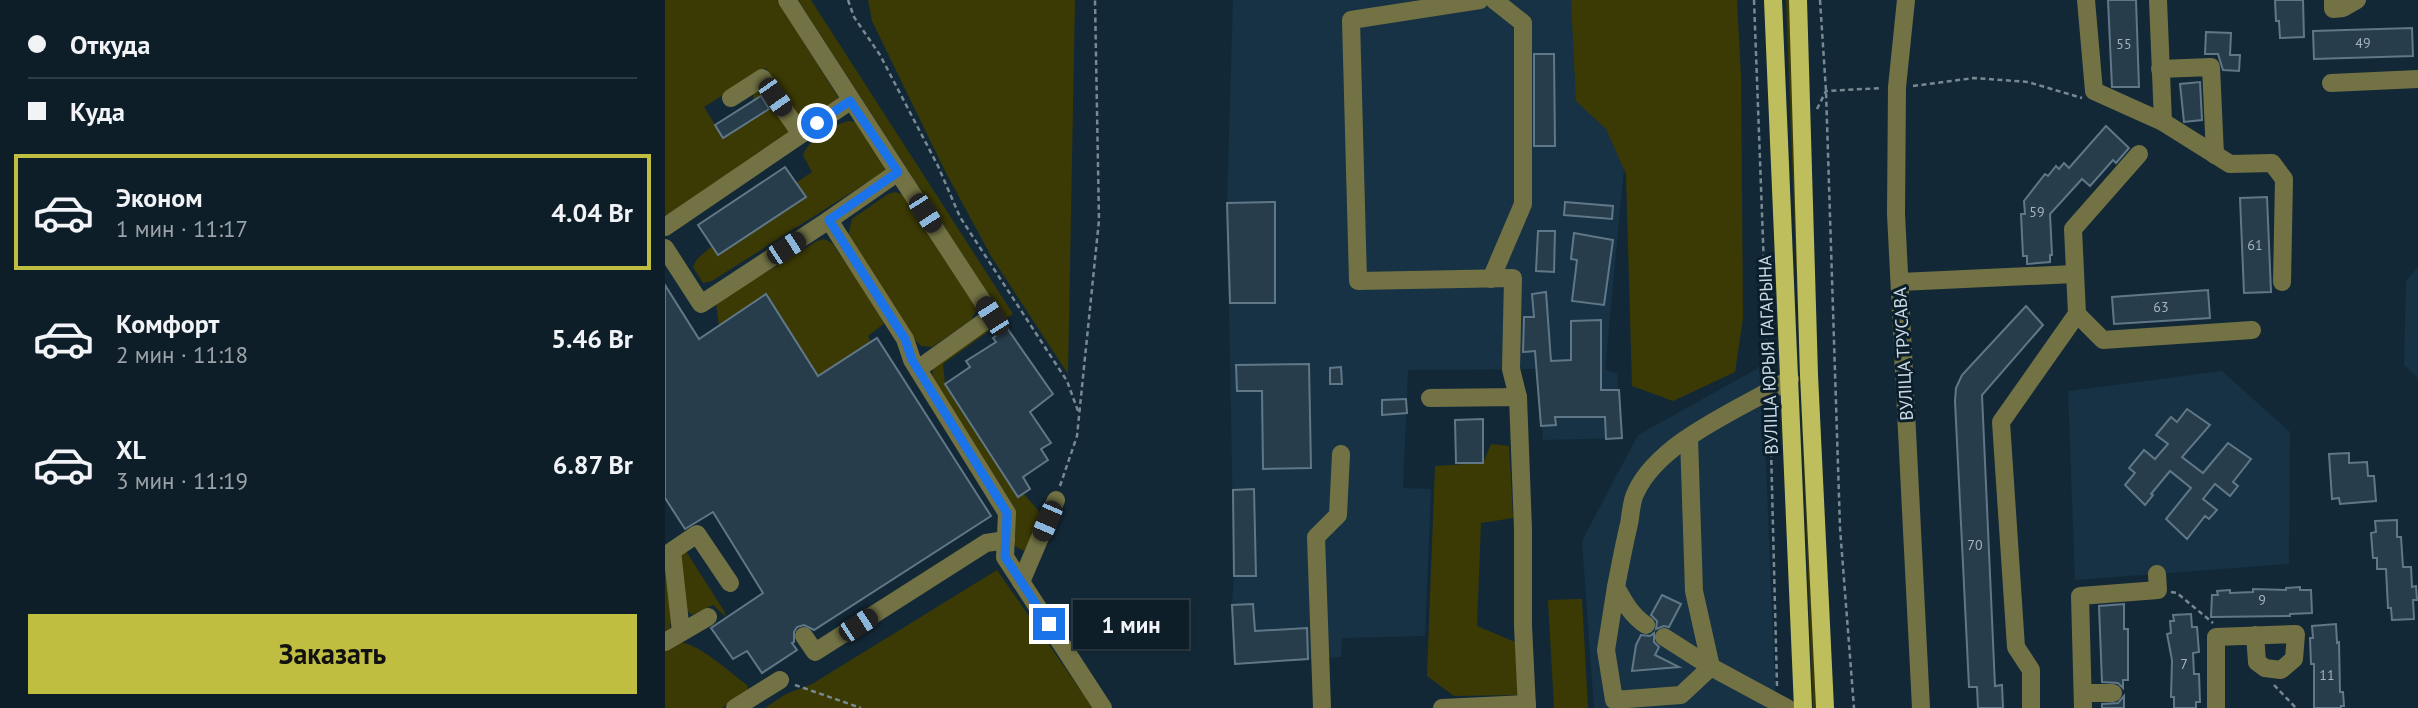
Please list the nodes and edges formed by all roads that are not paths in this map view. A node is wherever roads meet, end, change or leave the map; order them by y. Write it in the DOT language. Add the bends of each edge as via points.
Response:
graph roads {
  1 [pos="787,0"];
  2 [pos="1480,0"];
  3 [pos="1494,0"];
  4 [pos="1773,0"];
  5 [pos="1798,0"];
  6 [pos="1906,0"];
  7 [pos="2086,0"];
  8 [pos="2158,0"];
  9 [pos="2333,0"];
  10 [pos="2357,0"];
  11 [pos="2160,69"];
  12 [pos="2418,79"];
  13 [pos="2331,83"];
  14 [pos="731,98"];
  15 [pos="850,101"];
  16 [pos="2163,122"];
  17 [pos="801,134"];
  18 [pos="2139,154"];
  19 [pos="2215,155"];
  20 [pos="898,172"];
  21 [pos="829,220"];
  22 [pos="665,227"];
  23 [pos="665,248"];
  24 [pos="2074,274"];
  25 [pos="1491,279"];
  26 [pos="1900,282"];
  27 [pos="2283,282"];
  28 [pos="2077,314"];
  29 [pos="2252,330"];
  30 [pos="918,369"];
  31 [pos="1790,379"];
  32 [pos="1517,397"];
  33 [pos="1430,398"];
  34 [pos="1689,438"];
  35 [pos="1341,454"];
  36 [pos="1056,500"];
  37 [pos="1006,540"];
  38 [pos="2157,573"];
  39 [pos="1021,582"];
  40 [pos="730,583"];
  41 [pos="1616,587"];
  42 [pos="708,617"];
  43 [pos="1646,625"];
  44 [pos="681,632"];
  45 [pos="2255,635"];
  46 [pos="804,636"];
  47 [pos="1664,637"];
  48 [pos="665,642"];
  49 [pos="1711,667"];
  50 [pos="780,680"];
  51 [pos="2113,693"];
  52 [pos="2083,701"];
  53 [pos="1527,706"];
  54 [pos="1783,706"];
  55 [pos="735,708"];
  56 [pos="1103,708"];
  57 [pos="1322,708"];
  58 [pos="1442,708"];
  59 [pos="1803,708"];
  60 [pos="1825,708"];
  61 [pos="1921,708"];
  62 [pos="2031,708"];
  63 [pos="2217,708"];
  1 -- 15 [label="street"];
  2 -- 25 [label="street" via="1350,20 1357,268 1358,281"];
  3 -- 25 [label="street" via="1523,23 1523,204"];
  4 -- 31 [label="main road, ВУЛІЦА ЮРЫЯ ГАГАРЫНА"];
  5 -- 60 [label="main road"];
  6 -- 26 [label="street, ВУЛІЦА ТРУСАВА" via="1897,87"];
  7 -- 16 [label="street" via="2094,91"];
  8 -- 11 [label="street"];
  9 -- 10 [label="street" via="2333,9"];
  11 -- 16 [label="street"];
  11 -- 19 [label="street" via="2211,66"];
  12 -- 13 [label="street"];
  14 -- 17 [label="street" via="762,78"];
  15 -- 17 [label="street"];
  15 -- 20 [label="street"];
  16 -- 19 [label="street"];
  17 -- 22 [label="street"];
  18 -- 24 [label="street" via="2073,229"];
  19 -- 27 [label="street" via="2230,164 2272,163 2284,179"];
  20 -- 21 [label="street"];
  20 -- 30 [label="street" via="992,316"];
  21 -- 23 [label="street" via="701,304"];
  21 -- 30 [label="street" via="905,339"];
  24 -- 26 [label="street"];
  24 -- 28 [label="street"];
  25 -- 32 [label="street" via="1513,278 1511,369"];
  26 -- 61 [label="street, ВУЛІЦА ТРУСАВА"];
  28 -- 29 [label="street" via="2103,340"];
  28 -- 62 [label="street" via="2001,422 2017,647 2031,670"];
  30 -- 37 [label="street" via="1007,513"];
  31 -- 34 [label="street"];
  31 -- 59 [label="main road, ВУЛІЦА ЮРЫЯ ГАГАРЫНА"];
  32 -- 33 [label="street"];
  32 -- 53 [label="street"];
  34 -- 41 [label="street" via="1658,463 1635,494"];
  34 -- 49 [label="street" via="1694,591"];
  35 -- 57 [label="street" via="1338,515 1316,537"];
  36 -- 39 [label="street"];
  37 -- 39 [label="street" via="1005,557"];
  37 -- 46 [label="street" via="986,543 815,652"];
  38 -- 52 [label="street" via="2158,590 2080,596"];
  39 -- 56 [label="street"];
  40 -- 44 [label="street" via="697,534 673,551"];
  41 -- 43 [label="street" via="1632,613"];
  41 -- 49 [label="street" via="1606,650 1614,700 1681,695"];
  42 -- 44 [label="street"];
  44 -- 48 [label="street"];
  45 -- 63 [label="street" via="2215,637"];
  47 -- 49 [label="street"];
  49 -- 54 [label="street"];
  50 -- 55 [label="street"];
  51 -- 52 [label="street"];
  53 -- 58 [label="street"];
}
